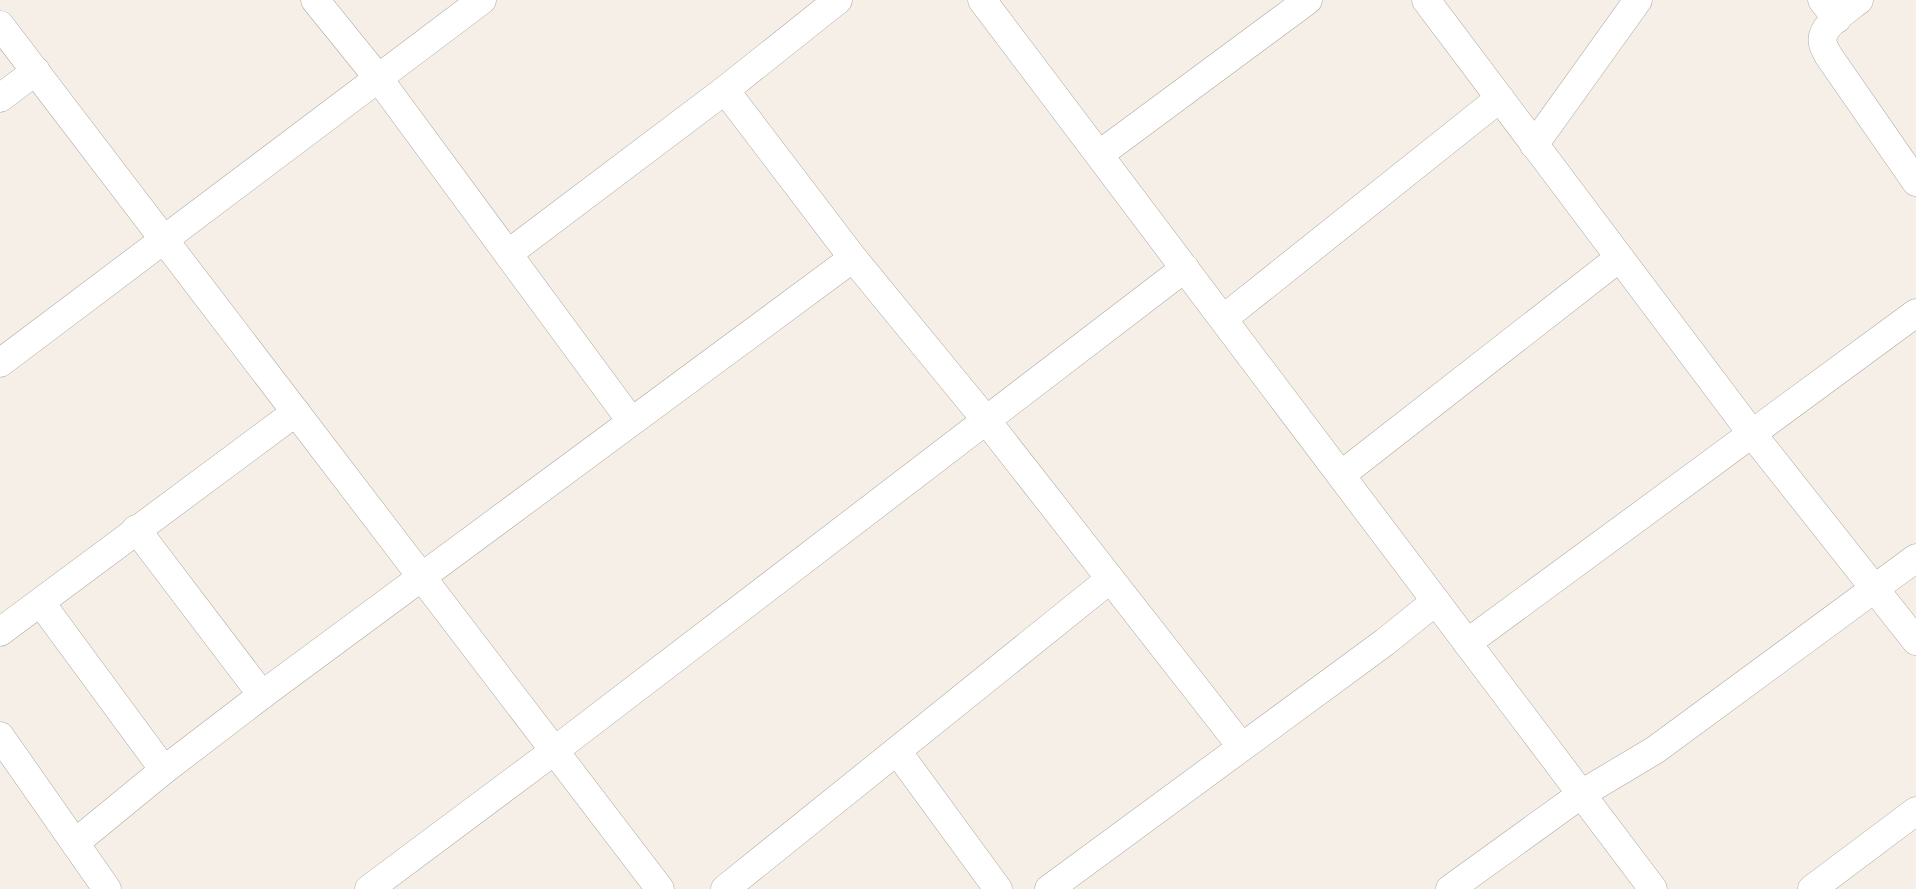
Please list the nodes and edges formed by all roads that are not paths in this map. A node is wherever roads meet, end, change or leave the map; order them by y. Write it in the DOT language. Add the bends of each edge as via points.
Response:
graph roads {
  1 [pos="315,0"];
  2 [pos="482,0"];
  3 [pos="838,0"];
  4 [pos="982,0"];
  5 [pos="1308,0"];
  6 [pos="1426,0"];
  7 [pos="1638,0"];
  8 [pos="1859,0"];
  9 [pos="1830,9"];
  10 [pos="0,25"];
  11 [pos="36,71"];
  12 [pos="379,80"];
  13 [pos="725,90"];
  14 [pos="0,98"];
  15 [pos="1500,98"];
  16 [pos="1534,145"];
  17 [pos="1100,154"];
  18 [pos="1916,182"];
  19 [pos="165,239"];
  20 [pos="509,253"];
  21 [pos="853,258"];
  22 [pos="1619,258"];
  23 [pos="1185,268"];
  24 [pos="1916,313"];
  25 [pos="1223,319"];
  26 [pos="0,363"];
  27 [pos="296,412"];
  28 [pos="986,420"];
  29 [pos="631,421"];
  30 [pos="1753,435"];
  31 [pos="1341,475"];
  32 [pos="136,529"];
  33 [pos="1916,558"];
  34 [pos="422,579"];
  35 [pos="1109,580"];
  36 [pos="1875,589"];
  37 [pos="1436,601"];
  38 [pos="41,603"];
  39 [pos="0,632"];
  40 [pos="1916,641"];
  41 [pos="1467,642"];
  42 [pos="262,695"];
  43 [pos="0,736"];
  44 [pos="1241,746"];
  45 [pos="554,751"];
  46 [pos="897,751"];
  47 [pos="164,770"];
  48 [pos="1583,793"];
  49 [pos="1916,811"];
  50 [pos="74,843"];
  51 [pos="107,889"];
  52 [pos="369,889"];
  53 [pos="660,889"];
  54 [pos="725,889"];
  55 [pos="998,889"];
  56 [pos="1048,889"];
  57 [pos="1450,889"];
  58 [pos="1653,889"];
  59 [pos="1812,889"];
  1 -- 12 [label="street"];
  2 -- 12 [label="street"];
  3 -- 13 [label="street"];
  4 -- 17 [label="street"];
  5 -- 17 [label="street"];
  6 -- 15 [label="street"];
  7 -- 16 [label="street"];
  8 -- 9 [label="street"];
  9 -- 18 [label="street" via="1822,37 1828,55"];
  10 -- 11 [label="street"];
  11 -- 14 [label="street"];
  11 -- 19 [label="street"];
  12 -- 19 [label="street"];
  12 -- 20 [label="street"];
  13 -- 20 [label="street"];
  13 -- 21 [label="street"];
  15 -- 16 [label="street"];
  15 -- 25 [label="street"];
  16 -- 22 [label="street"];
  17 -- 23 [label="street"];
  19 -- 26 [label="street"];
  19 -- 27 [label="street"];
  20 -- 29 [label="street"];
  21 -- 28 [label="street"];
  21 -- 29 [label="street"];
  22 -- 30 [label="street"];
  22 -- 31 [label="street"];
  23 -- 25 [label="street"];
  23 -- 28 [label="street"];
  24 -- 30 [label="street"];
  25 -- 31 [label="street"];
  27 -- 32 [label="street"];
  27 -- 34 [label="street"];
  28 -- 35 [label="street"];
  28 -- 45 [label="street"];
  29 -- 34 [label="street"];
  30 -- 36 [label="street"];
  30 -- 41 [label="street"];
  31 -- 37 [label="street"];
  32 -- 38 [label="street"];
  32 -- 42 [label="street"];
  33 -- 36 [label="street"];
  34 -- 42 [label="street"];
  34 -- 45 [label="street"];
  35 -- 44 [label="street"];
  35 -- 46 [label="street"];
  36 -- 40 [label="street"];
  36 -- 48 [label="street" via="1655,750"];
  37 -- 41 [label="street"];
  37 -- 44 [label="street"];
  38 -- 39 [label="street"];
  38 -- 47 [label="street"];
  41 -- 48 [label="street"];
  42 -- 47 [label="street"];
  43 -- 50 [label="street"];
  44 -- 56 [label="street"];
  45 -- 52 [label="street"];
  45 -- 53 [label="street"];
  46 -- 54 [label="street"];
  46 -- 55 [label="street"];
  47 -- 50 [label="street"];
  48 -- 57 [label="street"];
  48 -- 58 [label="street"];
  49 -- 59 [label="street"];
  50 -- 51 [label="street"];
}
